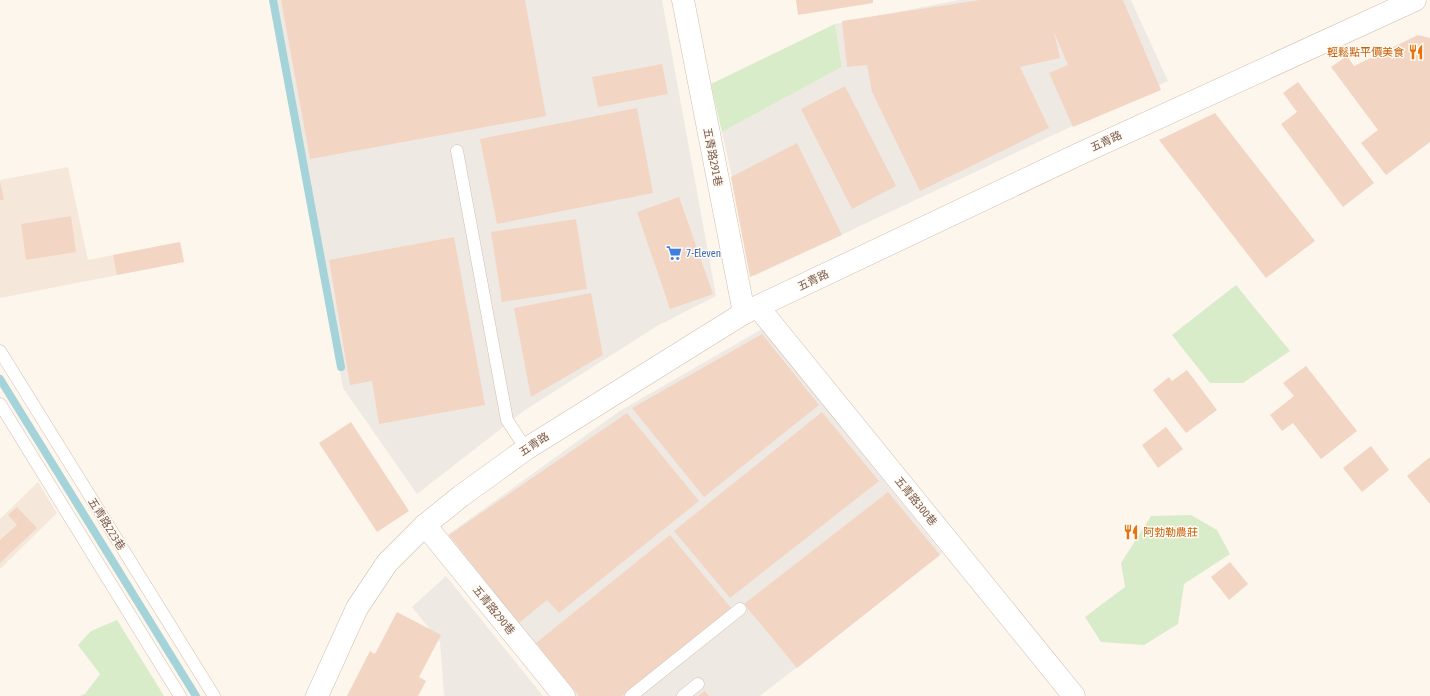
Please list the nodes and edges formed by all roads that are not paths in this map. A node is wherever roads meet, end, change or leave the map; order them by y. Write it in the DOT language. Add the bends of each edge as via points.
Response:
graph roads {
  1 [pos="683,0"];
  2 [pos="1416,0"];
  3 [pos="457,151"];
  4 [pos="751,310"];
  5 [pos="0,351"];
  6 [pos="0,404"];
  7 [pos="526,449"];
  8 [pos="425,525"];
  9 [pos="740,609"];
  10 [pos="698,684"];
  11 [pos="180,696"];
  12 [pos="214,696"];
  13 [pos="317,696"];
  14 [pos="564,696"];
  15 [pos="631,696"];
  16 [pos="683,696"];
  17 [pos="1074,696"];
  1 -- 4 [label="street, 五青路291巷"];
  2 -- 4 [label="street, 五青路" via="1077,155"];
  3 -- 7 [label="lane" via="507,420"];
  4 -- 7 [label="street, 五青路"];
  4 -- 17 [label="street, 五青路300巷"];
  5 -- 12 [label="lane, 五青路223巷"];
  6 -- 11 [label="lane"];
  7 -- 8 [label="street, 五青路"];
  8 -- 13 [label="street, 五青路" via="387,563 357,608"];
  8 -- 14 [label="street, 五青路290巷"];
  9 -- 15 [label="lane"];
  10 -- 16 [label="lane"];
}
